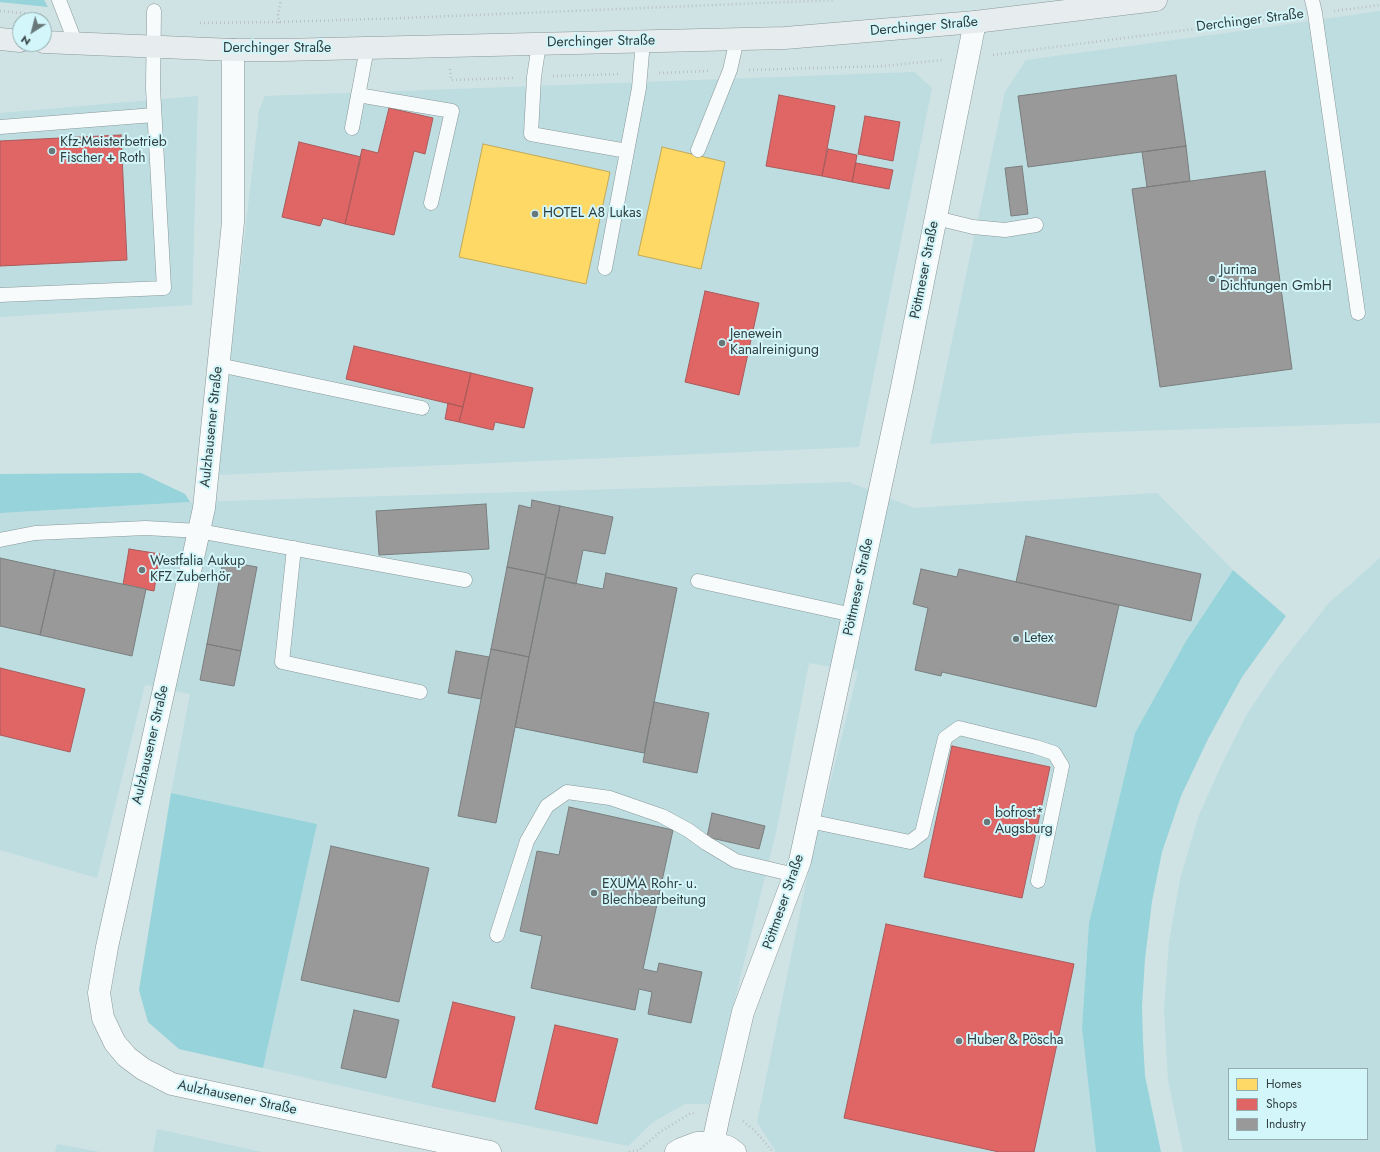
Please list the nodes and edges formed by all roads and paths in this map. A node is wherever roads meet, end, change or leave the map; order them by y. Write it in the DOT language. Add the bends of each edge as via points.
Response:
graph roads {
  1 [pos="59,0"];
  2 [pos="281,0"];
  3 [pos="833,0"];
  4 [pos="1156,0"];
  5 [pos="1380,5"];
  6 [pos="1314,6"];
  7 [pos="0,11"];
  8 [pos="154,11"];
  9 [pos="278,15"];
  10 [pos="66,17"];
  11 [pos="975,22"];
  12 [pos="193,23"];
  13 [pos="0,39"];
  14 [pos="737,39"];
  15 [pos="12,40"];
  16 [pos="643,41"];
  17 [pos="52,42"];
  18 [pos="76,44"];
  19 [pos="539,44"];
  20 [pos="153,47"];
  21 [pos="366,48"];
  22 [pos="233,50"];
  23 [pos="968,58"];
  24 [pos="730,70"];
  25 [pos="641,73"];
  26 [pos="534,77"];
  27 [pos="451,80"];
  28 [pos="358,95"];
  29 [pos="154,115"];
  30 [pos="0,127"];
  31 [pos="352,128"];
  32 [pos="698,150"];
  33 [pos="628,151"];
  34 [pos="431,203"];
  35 [pos="936,218"];
  36 [pos="1036,225"];
  37 [pos="605,268"];
  38 [pos="0,295"];
  39 [pos="1358,313"];
  40 [pos="218,365"];
  41 [pos="422,408"];
  42 [pos="199,531"];
  43 [pos="0,540"];
  44 [pos="294,548"];
  45 [pos="465,580"];
  46 [pos="698,581"];
  47 [pos="853,615"];
  48 [pos="420,692"];
  49 [pos="809,821"];
  50 [pos="795,875"];
  51 [pos="1038,881"];
  52 [pos="497,935"];
  53 [pos="713,1143"];
  54 [pos="490,1152"];
  55 [pos="676,1152"];
  56 [pos="736,1152"];
  1 -- 10 [label="lane"];
  2 -- 9 [label="path"];
  3 -- 12 [label="path, Derchinger Straße" via="411,18"];
  4 -- 11 [label="main road, Derchinger Straße"];
  5 -- 6 [label="path, Derchinger Straße"];
  6 -- 23 [label="path, Derchinger Straße"];
  6 -- 39 [label="lane"];
  7 -- 10 [label="path"];
  8 -- 20 [label="lane"];
  10 -- 18 [label="lane"];
  11 -- 14 [label="main road, Derchinger Straße"];
  11 -- 23 [label="street, Pöttmeser Straße"];
  13 -- 15 [label="main road"];
  14 -- 16 [label="main road, Derchinger Straße"];
  14 -- 24 [label="lane"];
  16 -- 19 [label="main road, Derchinger Straße"];
  16 -- 25 [label="lane"];
  17 -- 18 [label="main road, Derchinger Straße"];
  18 -- 20 [label="main road, Derchinger Straße"];
  19 -- 21 [label="main road, Derchinger Straße"];
  19 -- 26 [label="lane"];
  20 -- 22 [label="main road, Derchinger Straße"];
  20 -- 29 [label="lane"];
  21 -- 22 [label="main road, Derchinger Straße"];
  21 -- 28 [label="lane"];
  22 -- 40 [label="street, Aulzhausener Straße" via="233,222"];
  23 -- 24 [label="path, Derchinger Straße" via="883,66"];
  23 -- 35 [label="street, Pöttmeser Straße"];
  24 -- 25 [label="path, Derchinger Straße"];
  24 -- 32 [label="lane"];
  25 -- 26 [label="path, Derchinger Straße"];
  25 -- 33 [label="lane"];
  26 -- 27 [label="path, Derchinger Straße"];
  26 -- 33 [label="lane" via="531,134"];
  28 -- 31 [label="lane"];
  28 -- 34 [label="lane" via="452,111"];
  29 -- 30 [label="lane"];
  29 -- 38 [label="lane" via="164,288"];
  33 -- 37 [label="lane"];
  35 -- 36 [label="lane" via="973,227 1005,230"];
  35 -- 47 [label="street, Pöttmeser Straße"];
  40 -- 41 [label="lane"];
  40 -- 42 [label="street, Aulzhausener Straße" via="204,508"];
  42 -- 43 [label="lane" via="146,528 43,533"];
  42 -- 44 [label="lane"];
  42 -- 54 [label="street, Aulzhausener Straße" via="107,947 99,994 103,1018 115,1043 127,1057 143,1069 172,1084"];
  44 -- 45 [label="lane"];
  44 -- 48 [label="lane" via="282,662"];
  46 -- 47 [label="lane"];
  47 -- 49 [label="street, Pöttmeser Straße"];
  49 -- 50 [label="street, Pöttmeser Straße"];
  49 -- 51 [label="lane" via="910,842 922,833 945,738 959,728 1036,747 1054,753 1062,766"];
  50 -- 52 [label="lane" via="736,861 662,816 610,798 567,792 547,806 527,841"];
  50 -- 53 [label="street, Pöttmeser Straße" via="743,1012"];
  53 -- 55 [label="street" via="697,1143"];
  53 -- 56 [label="street"];
}
